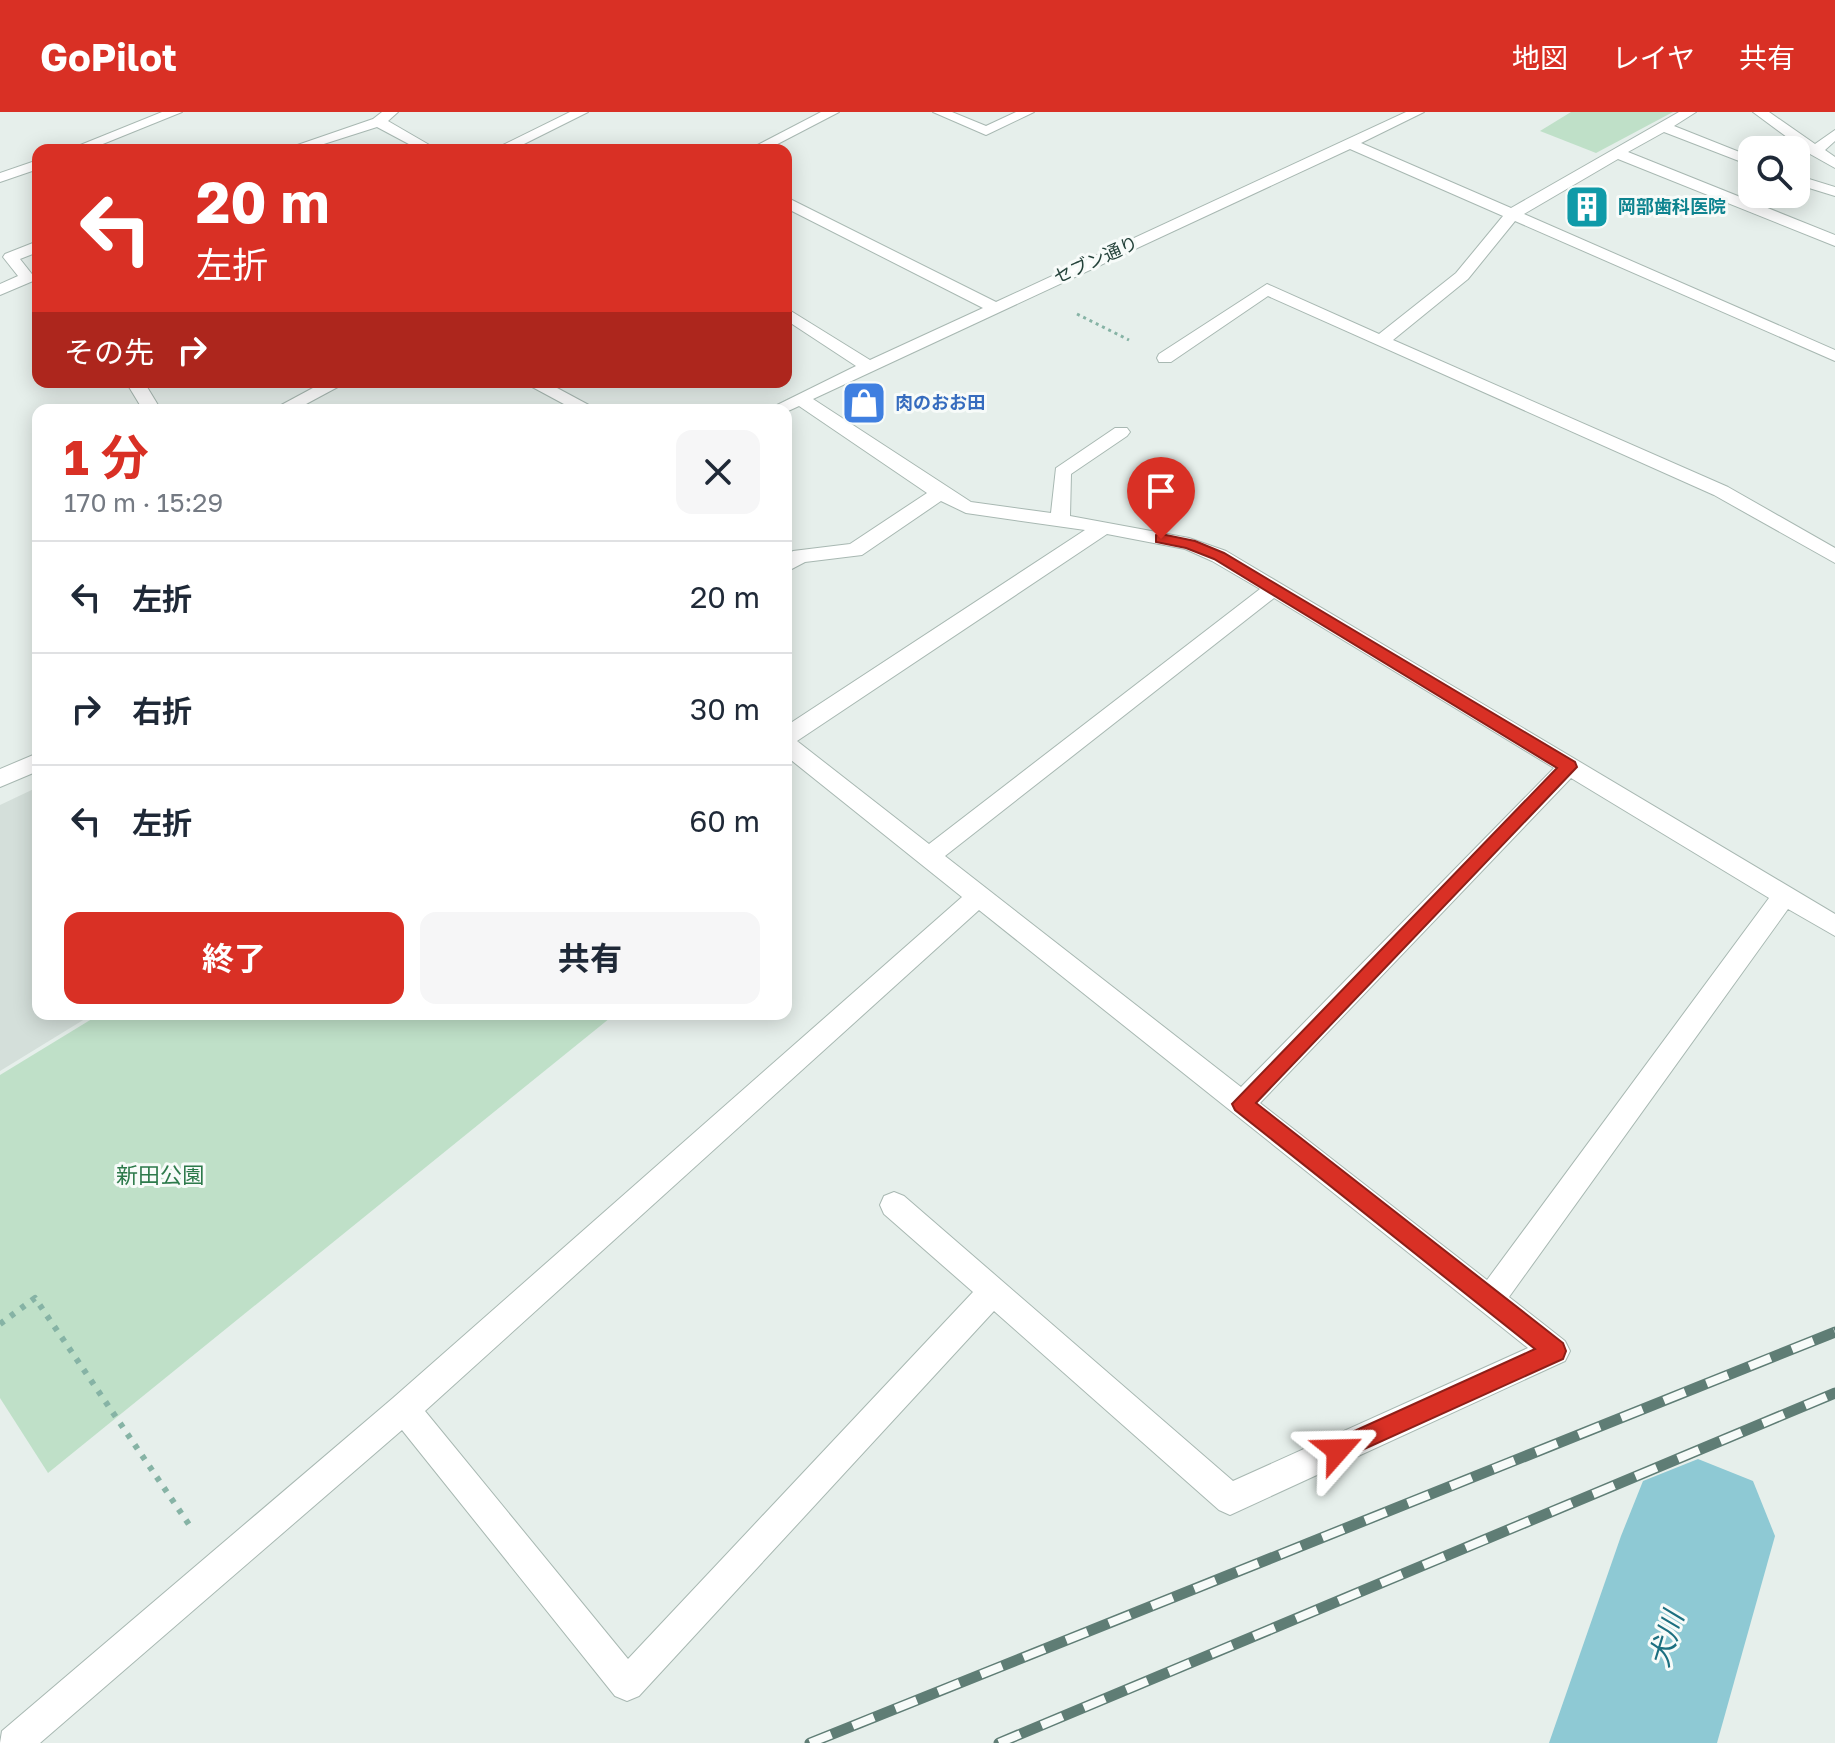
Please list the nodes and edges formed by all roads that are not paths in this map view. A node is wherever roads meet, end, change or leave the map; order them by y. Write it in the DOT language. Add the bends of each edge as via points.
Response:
graph roads {
  1 [pos="175,112"];
  2 [pos="391,112"];
  3 [pos="581,112"];
  4 [pos="832,112"];
  5 [pos="940,112"];
  6 [pos="1027,112"];
  7 [pos="1417,112"];
  8 [pos="1689,112"];
  9 [pos="1760,112"];
  10 [pos="378,122"];
  11 [pos="1663,127"];
  12 [pos="1835,134"];
  13 [pos="91,144"];
  14 [pos="309,144"];
  15 [pos="420,144"];
  16 [pos="513,144"];
  17 [pos="767,144"];
  18 [pos="1351,144"];
  19 [pos="1815,151"];
  20 [pos="1617,153"];
  21 [pos="1738,156"];
  22 [pos="1835,164"];
  23 [pos="32,166"];
  24 [pos="0,178"];
  25 [pos="1810,184"];
  26 [pos="1835,192"];
  27 [pos="792,205"];
  28 [pos="1512,214"];
  29 [pos="1835,241"];
  30 [pos="32,247"];
  31 [pos="6,253"];
  32 [pos="0,290"];
  33 [pos="994,307"];
  34 [pos="792,317"];
  35 [pos="1381,341"];
  36 [pos="1832,351"];
  37 [pos="1165,358"];
  38 [pos="867,366"];
  39 [pos="326,388"];
  40 [pos="544,388"];
  41 [pos="801,399"];
  42 [pos="293,404"];
  43 [pos="577,404"];
  44 [pos="790,404"];
  45 [pos="1121,432"];
  46 [pos="940,493"];
  47 [pos="1060,520"];
  48 [pos="1104,527"];
  49 [pos="1835,557"];
  50 [pos="792,561"];
  51 [pos="1272,590"];
  52 [pos="792,733"];
  53 [pos="792,749"];
  54 [pos="32,764"];
  55 [pos="1569,767"];
  56 [pos="0,779"];
  57 [pos="929,856"];
  58 [pos="979,896"];
  59 [pos="1784,896"];
  60 [pos="1835,926"];
  61 [pos="1242,1104"];
  62 [pos="894,1205"];
  63 [pos="992,1292"];
  64 [pos="1490,1300"];
  65 [pos="404,1409"];
  66 [pos="14,1743"];
  1 -- 13 [label="street"];
  2 -- 10 [label="street"];
  3 -- 16 [label="street"];
  4 -- 17 [label="street"];
  5 -- 6 [label="street" via="986,131"];
  7 -- 18 [label="street, セブン通り"];
  8 -- 11 [label="street"];
  9 -- 19 [label="street"];
  10 -- 14 [label="street"];
  10 -- 15 [label="street"];
  11 -- 20 [label="street"];
  11 -- 21 [label="street"];
  12 -- 19 [label="street"];
  18 -- 28 [label="street"];
  18 -- 33 [label="street, セブン通り"];
  19 -- 22 [label="street"];
  20 -- 28 [label="street"];
  20 -- 29 [label="street"];
  23 -- 24 [label="street"];
  25 -- 26 [label="street"];
  27 -- 33 [label="street"];
  28 -- 35 [label="street" via="1462,276"];
  28 -- 36 [label="street"];
  30 -- 31 [label="street"];
  31 -- 32 [label="street" via="27,278"];
  33 -- 38 [label="street, セブン通り"];
  34 -- 38 [label="street"];
  35 -- 37 [label="street" via="1267,289"];
  35 -- 49 [label="street" via="1721,491"];
  38 -- 41 [label="street, セブン通り"];
  39 -- 42 [label="street"];
  40 -- 43 [label="street"];
  41 -- 44 [label="street, セブン通り"];
  41 -- 46 [label="street"];
  45 -- 47 [label="street" via="1062,472"];
  46 -- 47 [label="street" via="966,507"];
  46 -- 50 [label="street" via="855,550"];
  47 -- 48 [label="street"];
  48 -- 51 [label="street" via="1189,544 1219,556"];
  48 -- 52 [label="street"];
  51 -- 55 [label="street"];
  51 -- 57 [label="street"];
  53 -- 57 [label="street"];
  54 -- 56 [label="street"];
  55 -- 59 [label="street"];
  55 -- 61 [label="street"];
  57 -- 58 [label="street"];
  58 -- 61 [label="street"];
  58 -- 65 [label="street"];
  59 -- 60 [label="street"];
  59 -- 64 [label="street"];
  61 -- 64 [label="street"];
  62 -- 63 [label="street"];
  63 -- 64 [label="street" via="1230,1499 1555,1351"];
  63 -- 65 [label="street" via="627,1684"];
  65 -- 66 [label="street"];
}
